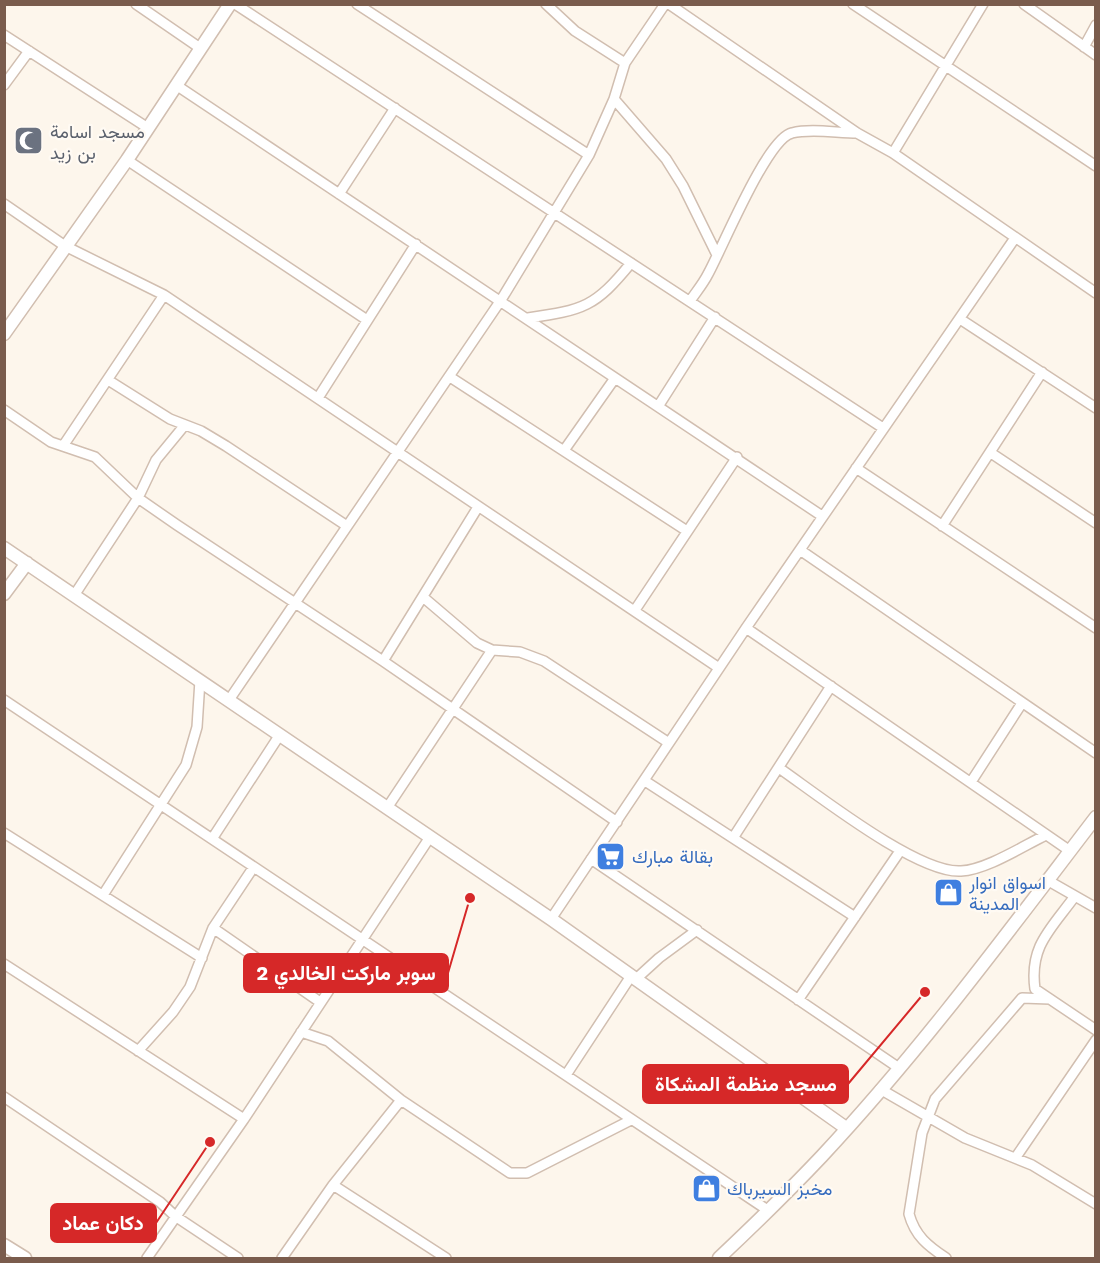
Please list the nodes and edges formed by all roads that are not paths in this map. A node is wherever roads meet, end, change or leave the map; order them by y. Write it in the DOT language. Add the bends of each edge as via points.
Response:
graph roads {
  1 [pos="136,4"];
  2 [pos="230,4"];
  3 [pos="236,4"];
  4 [pos="357,4"];
  5 [pos="546,4"];
  6 [pos="667,4"];
  7 [pos="853,4"];
  8 [pos="983,4"];
  9 [pos="1024,4"];
  10 [pos="1095,25"];
  11 [pos="4,35"];
  12 [pos="1084,47"];
  13 [pos="200,48"];
  14 [pos="29,51"];
  15 [pos="1095,55"];
  16 [pos="625,63"];
  17 [pos="948,67"];
  18 [pos="4,85"];
  19 [pos="176,85"];
  20 [pos="614,99"];
  21 [pos="395,108"];
  22 [pos="148,128"];
  23 [pos="857,134"];
  24 [pos="893,153"];
  25 [pos="589,155"];
  26 [pos="127,160"];
  27 [pos="1095,166"];
  28 [pos="339,194"];
  29 [pos="4,204"];
  30 [pos="555,214"];
  31 [pos="1015,238"];
  32 [pos="416,244"];
  33 [pos="65,246"];
  34 [pos="717,255"];
  35 [pos="631,263"];
  36 [pos="1095,293"];
  37 [pos="164,295"];
  38 [pos="501,300"];
  39 [pos="690,301"];
  40 [pos="715,317"];
  41 [pos="528,318"];
  42 [pos="960,319"];
  43 [pos="367,320"];
  44 [pos="4,334"];
  45 [pos="1042,372"];
  46 [pos="450,377"];
  47 [pos="615,378"];
  48 [pos="108,380"];
  49 [pos="318,399"];
  50 [pos="659,405"];
  51 [pos="1095,408"];
  52 [pos="4,410"];
  53 [pos="184,426"];
  54 [pos="884,428"];
  55 [pos="63,446"];
  56 [pos="565,449"];
  57 [pos="398,453"];
  58 [pos="991,453"];
  59 [pos="737,458"];
  60 [pos="856,468"];
  61 [pos="138,498"];
  62 [pos="478,507"];
  63 [pos="822,516"];
  64 [pos="1095,523"];
  65 [pos="347,526"];
  66 [pos="942,526"];
  67 [pos="687,531"];
  68 [pos="4,548"];
  69 [pos="800,550"];
  70 [pos="27,563"];
  71 [pos="4,594"];
  72 [pos="75,594"];
  73 [pos="423,597"];
  74 [pos="295,606"];
  75 [pos="635,610"];
  76 [pos="746,628"];
  77 [pos="1095,628"];
  78 [pos="492,650"];
  79 [pos="382,661"];
  80 [pos="719,668"];
  81 [pos="200,680"];
  82 [pos="831,686"];
  83 [pos="4,700"];
  84 [pos="229,700"];
  85 [pos="1022,703"];
  86 [pos="453,709"];
  87 [pos="279,736"];
  88 [pos="669,744"];
  89 [pos="1095,753"];
  90 [pos="779,768"];
  91 [pos="645,781"];
  92 [pos="971,782"];
  93 [pos="162,806"];
  94 [pos="387,808"];
  95 [pos="1095,817"];
  96 [pos="617,822"];
  97 [pos="4,833"];
  98 [pos="1046,835"];
  99 [pos="430,837"];
  100 [pos="733,838"];
  101 [pos="212,839"];
  102 [pos="900,851"];
  103 [pos="1070,851"];
  104 [pos="591,859"];
  105 [pos="253,868"];
  106 [pos="1047,880"];
  107 [pos="103,896"];
  108 [pos="1075,896"];
  109 [pos="1095,908"];
  110 [pos="855,917"];
  111 [pos="551,919"];
  112 [pos="213,928"];
  113 [pos="696,930"];
  114 [pos="363,938"];
  115 [pos="202,958"];
  116 [pos="4,964"];
  117 [pos="633,977"];
  118 [pos="1050,999"];
  119 [pos="798,1000"];
  120 [pos="320,1002"];
  121 [pos="1095,1030"];
  122 [pos="301,1032"];
  123 [pos="1095,1040"];
  124 [pos="138,1051"];
  125 [pos="899,1068"];
  126 [pos="566,1075"];
  127 [pos="880,1089"];
  128 [pos="4,1096"];
  129 [pos="401,1101"];
  130 [pos="926,1117"];
  131 [pos="244,1119"];
  132 [pos="631,1120"];
  133 [pos="846,1128"];
  134 [pos="1016,1157"];
  135 [pos="333,1185"];
  136 [pos="1095,1204"];
  137 [pos="769,1210"];
  138 [pos="174,1216"];
  139 [pos="4,1245"];
  140 [pos="25,1258"];
  141 [pos="147,1258"];
  142 [pos="238,1258"];
  143 [pos="282,1258"];
  144 [pos="443,1258"];
  145 [pos="719,1258"];
  146 [pos="946,1258"];
  1 -- 13 [label="street"];
  2 -- 13 [label="street"];
  3 -- 21 [label="street"];
  4 -- 25 [label="street"];
  5 -- 16 [label="street" via="575,31"];
  6 -- 16 [label="street"];
  6 -- 23 [label="street"];
  7 -- 17 [label="street"];
  8 -- 17 [label="street"];
  9 -- 12 [label="street"];
  10 -- 12 [label="street"];
  11 -- 14 [label="street"];
  12 -- 15 [label="street"];
  13 -- 19 [label="street"];
  14 -- 18 [label="street"];
  14 -- 22 [label="street"];
  16 -- 20 [label="street"];
  17 -- 24 [label="street"];
  17 -- 27 [label="street"];
  19 -- 22 [label="street"];
  19 -- 28 [label="street"];
  20 -- 25 [label="street"];
  20 -- 34 [label="street" via="666,159"];
  21 -- 28 [label="street"];
  21 -- 30 [label="street"];
  22 -- 26 [label="street"];
  23 -- 24 [label="street"];
  23 -- 34 [label="street" via="800,132 785,136 742,202"];
  24 -- 31 [label="street"];
  25 -- 30 [label="street"];
  26 -- 33 [label="street"];
  26 -- 43 [label="street"];
  28 -- 32 [label="street"];
  29 -- 33 [label="street"];
  30 -- 35 [label="street"];
  30 -- 38 [label="street"];
  31 -- 36 [label="street"];
  31 -- 42 [label="street"];
  32 -- 38 [label="street"];
  32 -- 43 [label="street"];
  33 -- 37 [label="street"];
  33 -- 44 [label="street"];
  34 -- 39 [label="street"];
  35 -- 39 [label="street"];
  35 -- 41 [label="street" via="611,288 591,303 575,310"];
  37 -- 48 [label="street"];
  37 -- 49 [label="street"];
  38 -- 41 [label="street"];
  38 -- 46 [label="street"];
  39 -- 40 [label="street"];
  40 -- 50 [label="street"];
  40 -- 54 [label="street"];
  41 -- 47 [label="street"];
  42 -- 45 [label="street"];
  42 -- 54 [label="street"];
  43 -- 49 [label="street"];
  45 -- 51 [label="street"];
  45 -- 58 [label="street"];
  46 -- 56 [label="street"];
  46 -- 57 [label="street"];
  47 -- 50 [label="street"];
  47 -- 56 [label="street"];
  48 -- 53 [label="street"];
  48 -- 55 [label="street"];
  49 -- 57 [label="street"];
  50 -- 59 [label="street"];
  52 -- 55 [label="street"];
  53 -- 61 [label="street" via="156,460"];
  53 -- 65 [label="street" via="201,431"];
  54 -- 60 [label="street"];
  55 -- 61 [label="street" via="95,457"];
  56 -- 67 [label="street"];
  57 -- 62 [label="street"];
  57 -- 65 [label="street"];
  58 -- 64 [label="street"];
  58 -- 66 [label="street"];
  59 -- 63 [label="street"];
  59 -- 67 [label="street"];
  60 -- 63 [label="street"];
  60 -- 66 [label="street"];
  61 -- 72 [label="street"];
  61 -- 74 [label="street"];
  62 -- 73 [label="street"];
  62 -- 75 [label="street"];
  63 -- 69 [label="street"];
  65 -- 74 [label="street"];
  66 -- 77 [label="street"];
  67 -- 75 [label="street"];
  68 -- 70 [label="street"];
  69 -- 76 [label="street"];
  69 -- 85 [label="street"];
  70 -- 71 [label="street"];
  70 -- 72 [label="street"];
  72 -- 81 [label="street"];
  73 -- 78 [label="street" via="463,633"];
  73 -- 79 [label="street"];
  74 -- 79 [label="street"];
  74 -- 84 [label="street"];
  75 -- 80 [label="street"];
  76 -- 80 [label="street"];
  76 -- 82 [label="street"];
  78 -- 86 [label="street"];
  78 -- 88 [label="street" via="520,652 544,661"];
  79 -- 86 [label="street"];
  80 -- 88 [label="street"];
  81 -- 84 [label="street"];
  81 -- 93 [label="street" via="191,753"];
  82 -- 90 [label="street"];
  82 -- 92 [label="street"];
  83 -- 93 [label="street"];
  84 -- 87 [label="street"];
  85 -- 89 [label="street"];
  85 -- 92 [label="street"];
  86 -- 94 [label="street"];
  86 -- 96 [label="street"];
  87 -- 94 [label="street"];
  87 -- 101 [label="street"];
  88 -- 91 [label="street"];
  90 -- 100 [label="street"];
  90 -- 102 [label="street"];
  91 -- 96 [label="street"];
  91 -- 100 [label="street"];
  92 -- 98 [label="street"];
  93 -- 101 [label="street"];
  93 -- 107 [label="street"];
  94 -- 99 [label="street"];
  95 -- 103 [label="street"];
  96 -- 104 [label="street"];
  97 -- 107 [label="street"];
  98 -- 102 [label="street" via="962,872 938,870"];
  98 -- 103 [label="street"];
  99 -- 111 [label="street"];
  99 -- 114 [label="street"];
  100 -- 110 [label="street"];
  101 -- 105 [label="street"];
  102 -- 110 [label="street"];
  103 -- 106 [label="street"];
  104 -- 111 [label="street"];
  104 -- 113 [label="street"];
  105 -- 112 [label="street"];
  105 -- 114 [label="street"];
  106 -- 108 [label="street"];
  106 -- 125 [label="street"];
  107 -- 115 [label="street"];
  108 -- 109 [label="street"];
  108 -- 118 [label="street" via="1035,952 1035,989"];
  110 -- 119 [label="street"];
  111 -- 117 [label="street"];
  112 -- 115 [label="street"];
  112 -- 120 [label="street"];
  113 -- 117 [label="street"];
  113 -- 119 [label="street"];
  114 -- 120 [label="street"];
  114 -- 126 [label="street"];
  115 -- 124 [label="street" via="190,987"];
  116 -- 124 [label="street"];
  117 -- 126 [label="street"];
  117 -- 133 [label="street"];
  118 -- 121 [label="street"];
  118 -- 130 [label="street" via="1022,998 942,1089"];
  119 -- 125 [label="street"];
  120 -- 122 [label="street"];
  122 -- 129 [label="street" via="328,1041"];
  122 -- 131 [label="street"];
  123 -- 134 [label="street"];
  124 -- 131 [label="street"];
  125 -- 127 [label="street"];
  126 -- 132 [label="street"];
  127 -- 130 [label="street"];
  127 -- 133 [label="street"];
  128 -- 138 [label="street" via="160,1202"];
  129 -- 132 [label="street" via="510,1173 519,1174"];
  129 -- 135 [label="street"];
  130 -- 134 [label="street" via="965,1138"];
  130 -- 146 [label="street" via="909,1214 913,1229 923,1241"];
  131 -- 138 [label="street"];
  132 -- 137 [label="street"];
  133 -- 137 [label="street"];
  134 -- 136 [label="street"];
  135 -- 143 [label="street"];
  135 -- 144 [label="street"];
  137 -- 145 [label="street"];
  138 -- 141 [label="street"];
  138 -- 142 [label="street"];
  139 -- 140 [label="street"];
}
